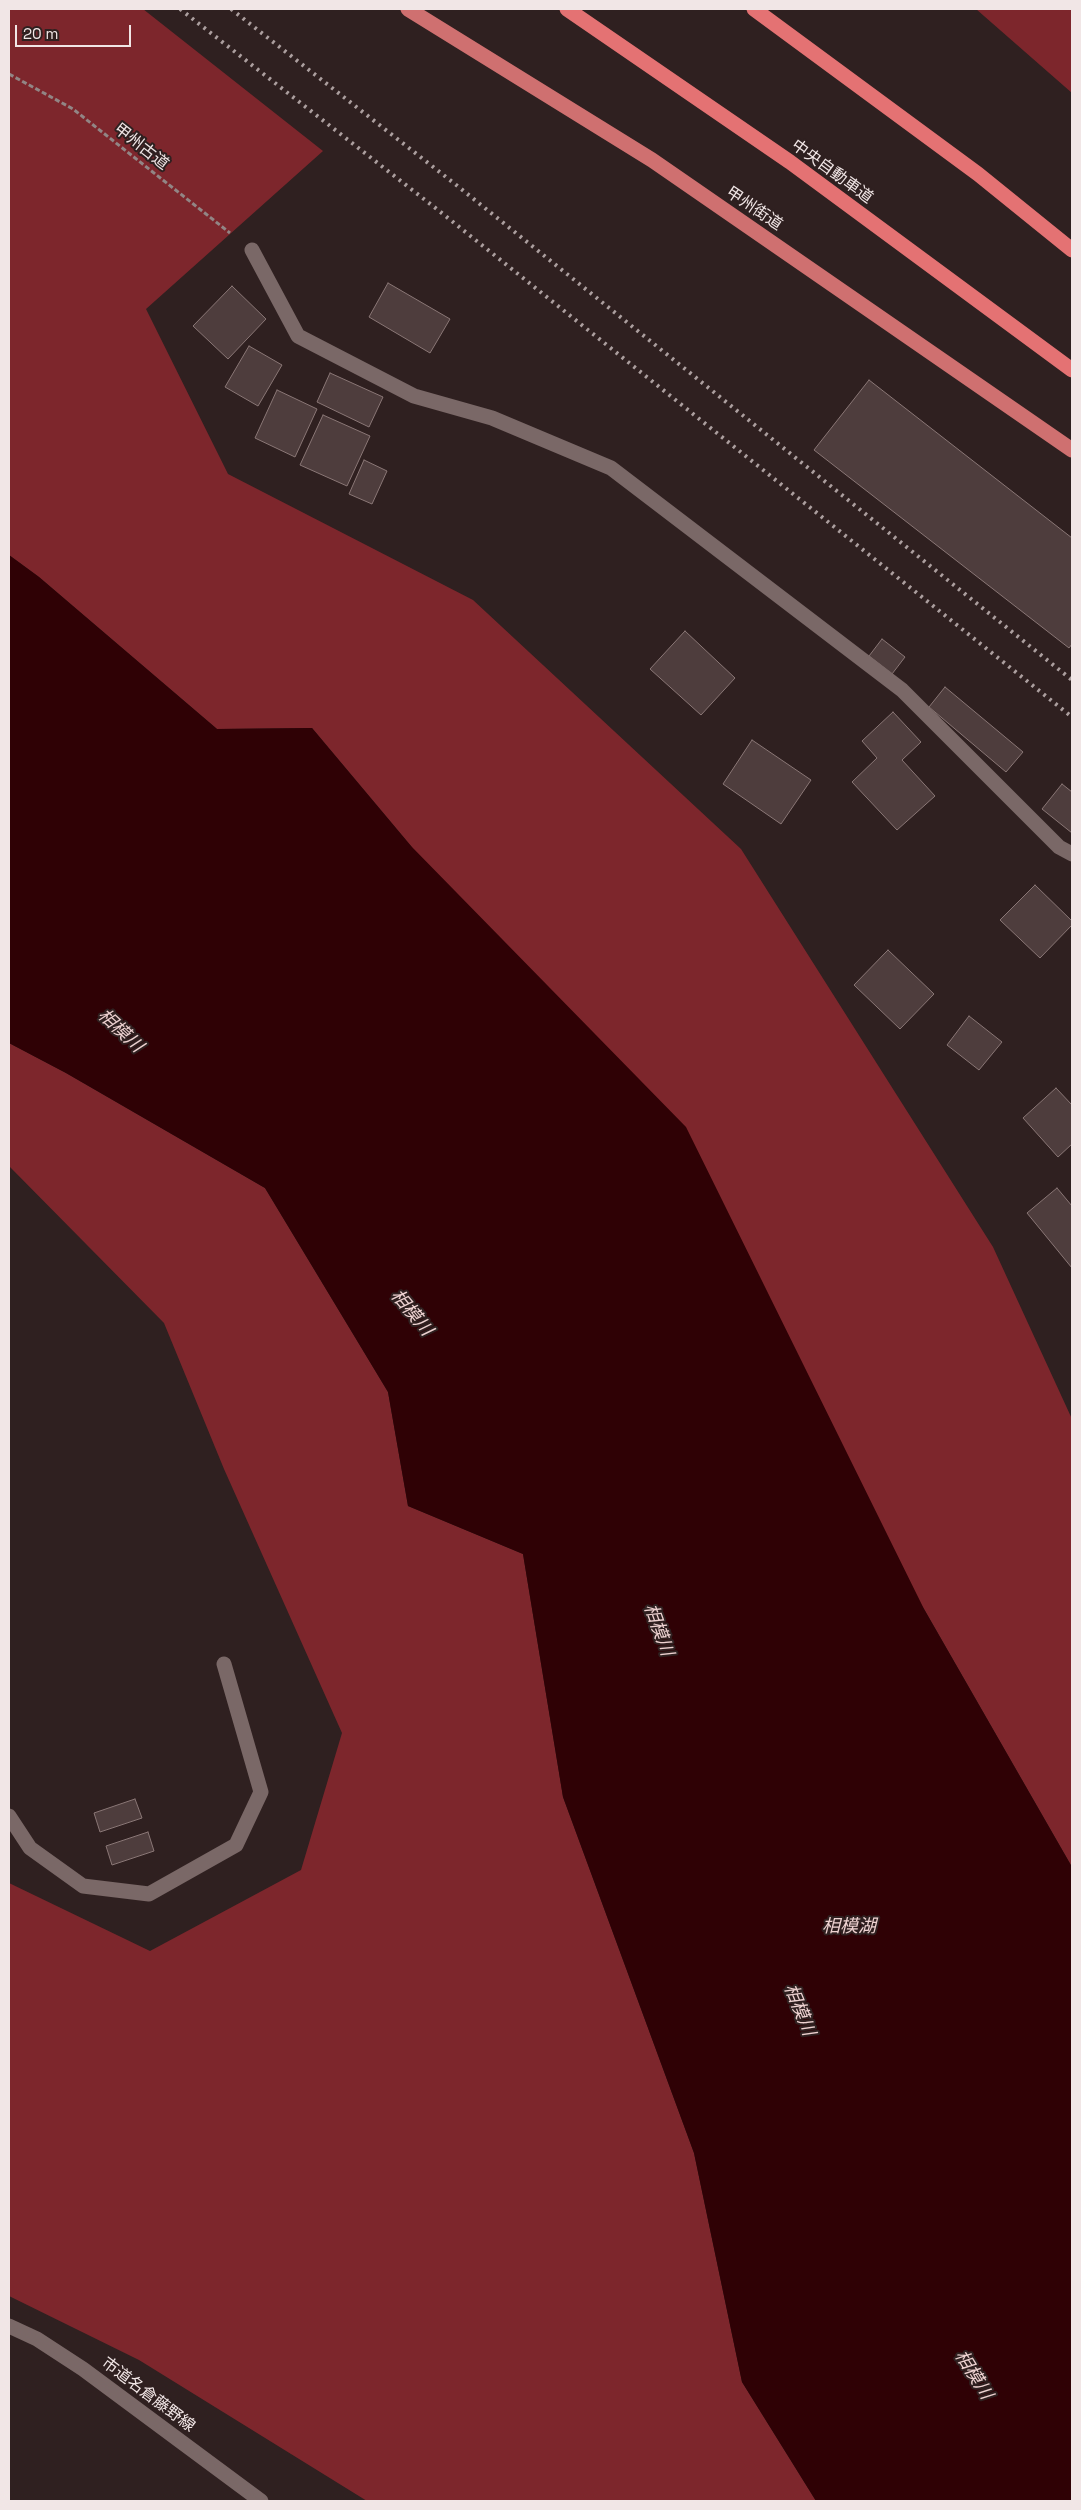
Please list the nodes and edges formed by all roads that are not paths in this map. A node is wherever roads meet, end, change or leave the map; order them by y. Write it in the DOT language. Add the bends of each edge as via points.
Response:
graph roads {
  1 [pos="408,9"];
  2 [pos="567,9"];
  3 [pos="754,9"];
  4 [pos="252,250"];
  5 [pos="1072,250"];
  6 [pos="1072,370"];
  7 [pos="1072,450"];
  8 [pos="1072,854"];
  9 [pos="224,1664"];
  10 [pos="9,1816"];
  11 [pos="9,2326"];
  12 [pos="260,2501"];
  1 -- 7 [label="highway, 甲州街道" via="652,160"];
  2 -- 6 [label="highway, 中央自動車道" via="797,168"];
  3 -- 5 [label="highway" via="978,174"];
  4 -- 8 [label="street" via="298,336 414,396 492,418 612,468 902,690 1059,847"];
  9 -- 10 [label="street" via="261,1792 236,1845 149,1894 83,1886 30,1848"];
  11 -- 12 [label="street, 市道名倉藤野線" via="37,2339 83,2369"];
}
